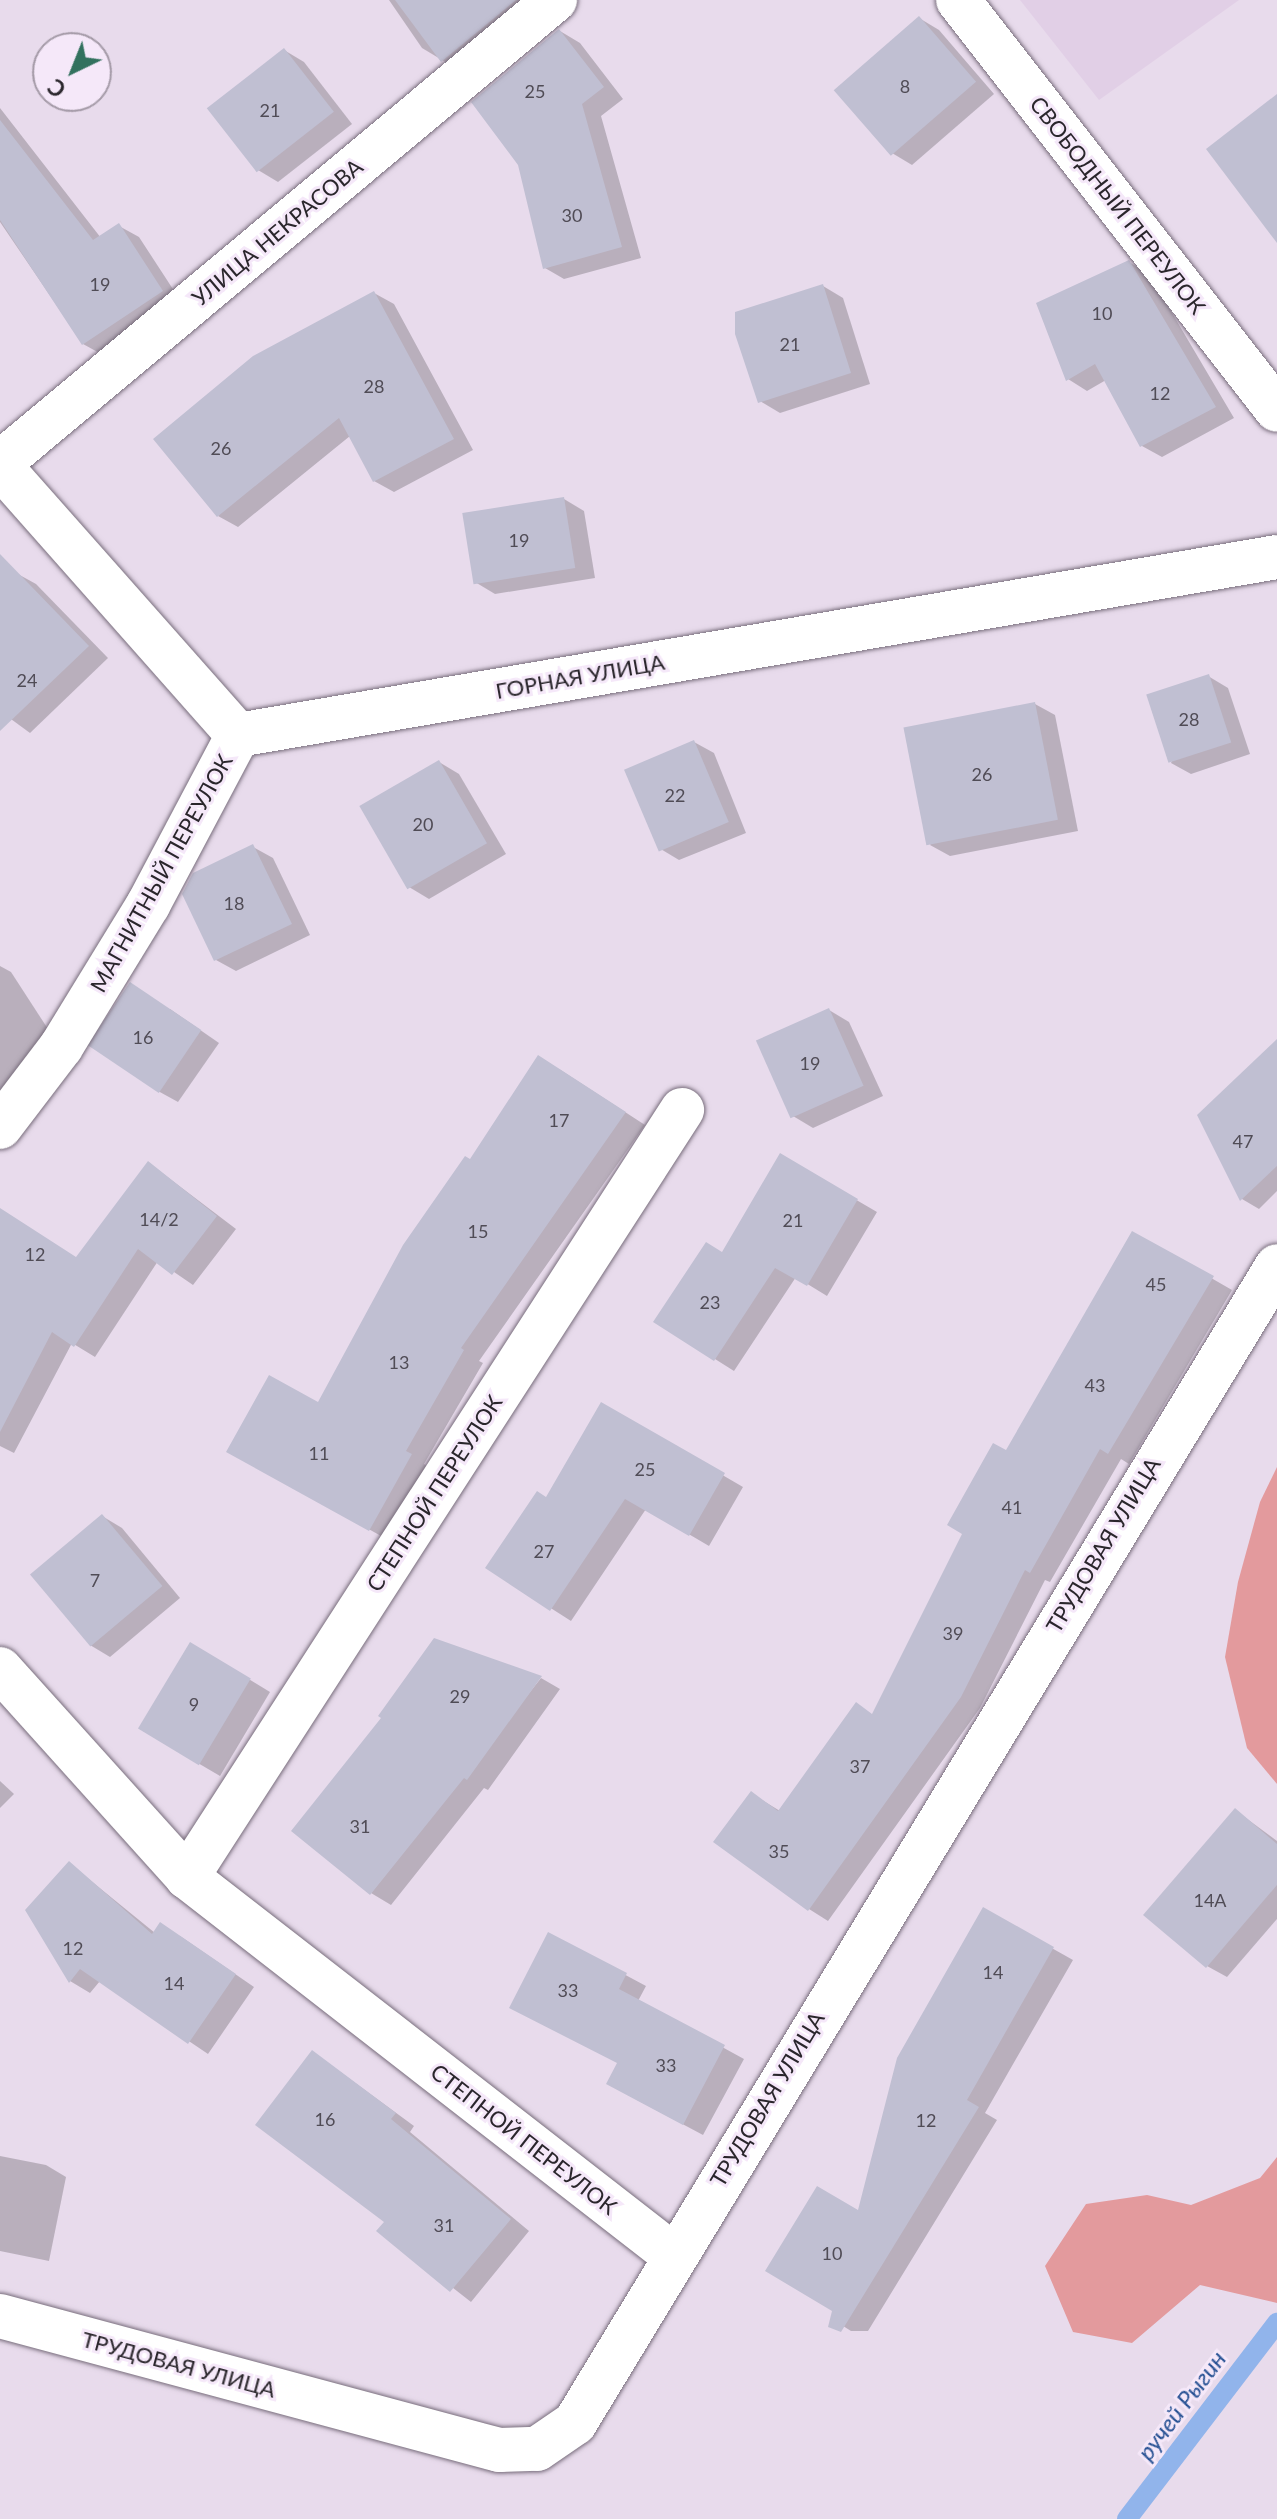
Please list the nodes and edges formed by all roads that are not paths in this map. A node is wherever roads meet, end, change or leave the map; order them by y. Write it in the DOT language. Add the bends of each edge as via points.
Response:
graph roads {
  1 [pos="555,0"];
  2 [pos="958,0"];
  3 [pos="1277,410"];
  4 [pos="0,464"];
  5 [pos="1277,557"];
  6 [pos="238,735"];
  7 [pos="682,1110"];
  8 [pos="0,1127"];
  9 [pos="1277,1266"];
  10 [pos="0,1669"];
  11 [pos="187,1877"];
  12 [pos="672,2254"];
  13 [pos="0,2316"];
  1 -- 4 [label="street, УЛИЦА НЕКРАСОВА"];
  2 -- 3 [label="street, СВОБОДНЫЙ ПЕРЕУЛОК"];
  4 -- 6 [label="street"];
  5 -- 6 [label="street, ГОРНАЯ УЛИЦА"];
  6 -- 8 [label="street, МАГНИТНЫЙ ПЕРЕУЛОК" via="148,905 61,1047"];
  7 -- 11 [label="street, СТЕПНОЙ ПЕРЕУЛОК"];
  9 -- 12 [label="street, ТРУДОВАЯ УЛИЦА"];
  10 -- 11 [label="street, СТЕПНОЙ ПЕРЕУЛОК"];
  11 -- 12 [label="street, СТЕПНОЙ ПЕРЕУЛОК"];
  12 -- 13 [label="street, ТРУДОВАЯ УЛИЦА" via="575,2423 537,2449 499,2450"];
}
